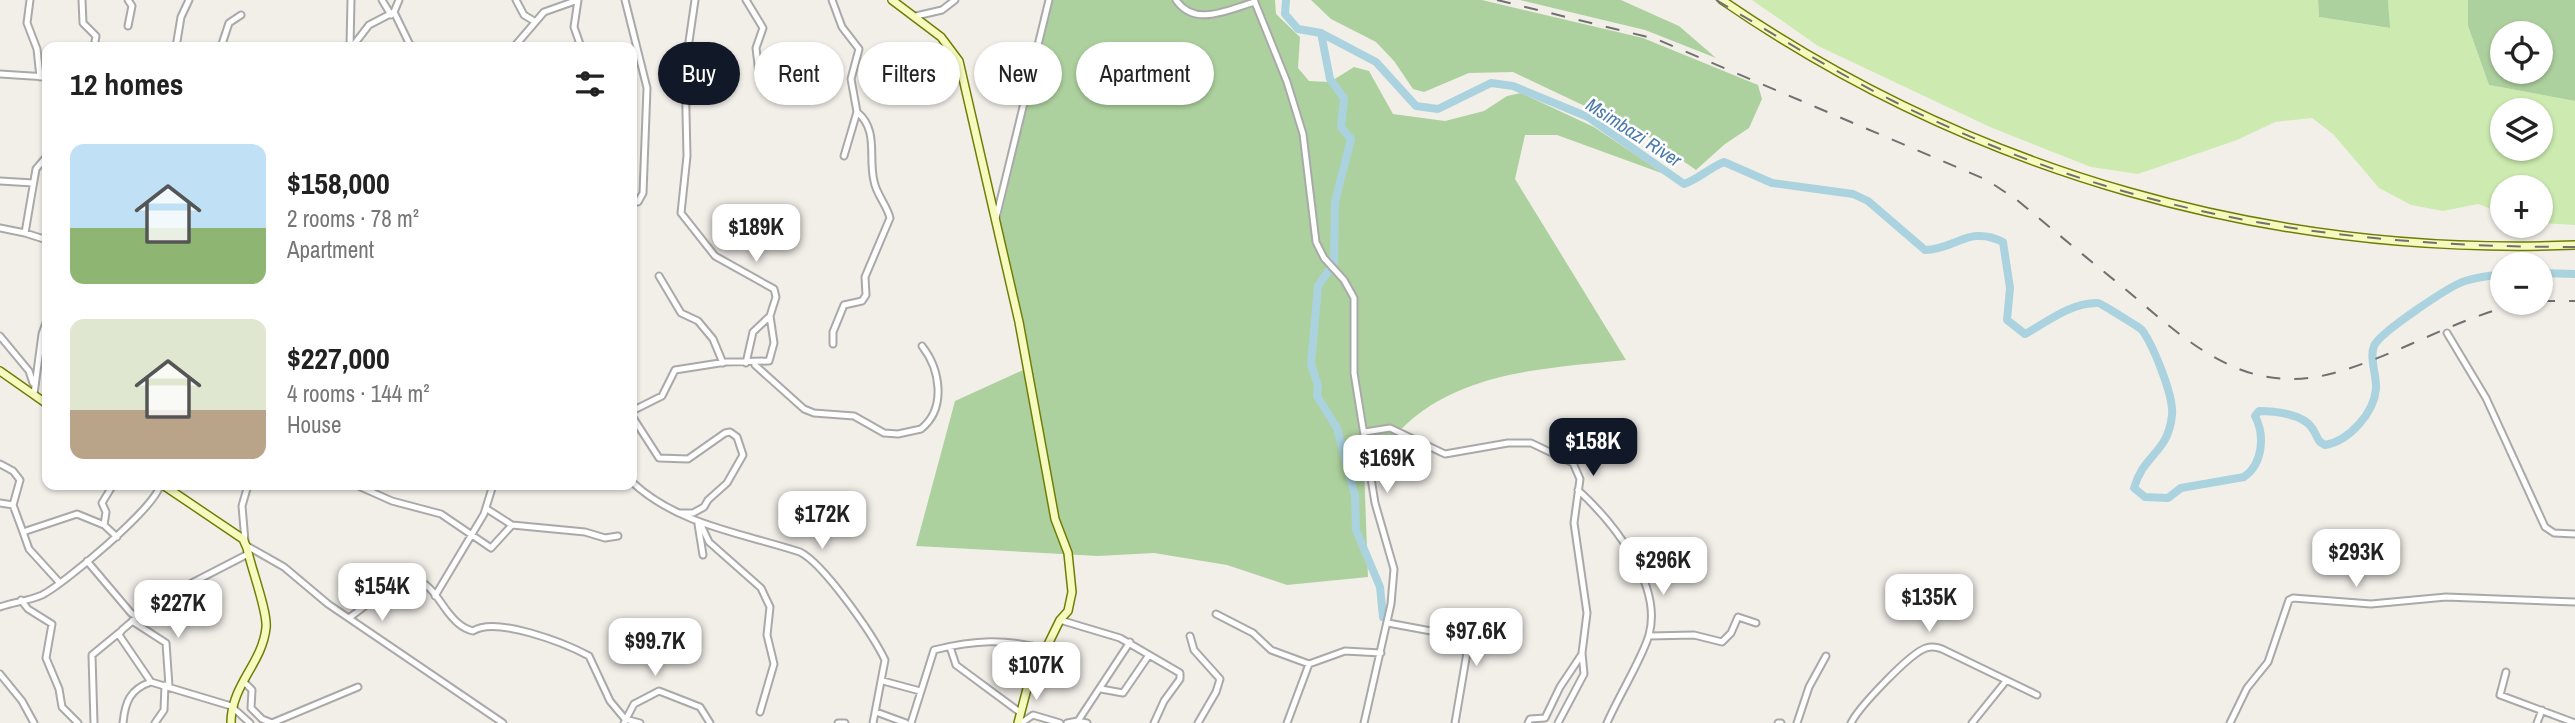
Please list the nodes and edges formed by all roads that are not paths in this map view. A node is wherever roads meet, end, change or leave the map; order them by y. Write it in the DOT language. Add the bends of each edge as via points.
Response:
graph roads {
  1 [pos="30,0"];
  2 [pos="82,0"];
  3 [pos="128,0"];
  4 [pos="189,0"];
  5 [pos="351,0"];
  6 [pos="382,0"];
  7 [pos="399,0"];
  8 [pos="516,0"];
  9 [pos="578,0"];
  10 [pos="625,0"];
  11 [pos="695,0"];
  12 [pos="746,0"];
  13 [pos="832,0"];
  14 [pos="892,0"];
  15 [pos="955,0"];
  16 [pos="1049,0"];
  17 [pos="1176,0"];
  18 [pos="1722,0"];
  19 [pos="1254,1"];
  20 [pos="393,13"];
  21 [pos="240,15"];
  22 [pos="916,16"];
  23 [pos="534,21"];
  24 [pos="128,26"];
  25 [pos="95,42"];
  26 [pos="177,42"];
  27 [pos="222,42"];
  28 [pos="351,42"];
  29 [pos="355,42"];
  30 [pos="408,42"];
  31 [pos="518,42"];
  32 [pos="579,42"];
  33 [pos="635,42"];
  34 [pos="758,42"];
  35 [pos="637,49"];
  36 [pos="0,75"];
  37 [pos="40,77"];
  38 [pos="858,111"];
  39 [pos="844,156"];
  40 [pos="42,160"];
  41 [pos="0,181"];
  42 [pos="33,183"];
  43 [pos="638,202"];
  44 [pos="996,224"];
  45 [pos="0,228"];
  46 [pos="26,233"];
  47 [pos="42,238"];
  48 [pos="2575,245"];
  49 [pos="659,276"];
  50 [pos="770,316"];
  51 [pos="2447,333"];
  52 [pos="0,336"];
  53 [pos="833,344"];
  54 [pos="922,346"];
  55 [pos="42,347"];
  56 [pos="723,363"];
  57 [pos="749,363"];
  58 [pos="0,371"];
  59 [pos="34,390"];
  60 [pos="42,399"];
  61 [pos="637,410"];
  62 [pos="637,421"];
  63 [pos="1365,432"];
  64 [pos="0,464"];
  65 [pos="637,487"];
  66 [pos="110,490"];
  67 [pos="159,490"];
  68 [pos="168,490"];
  69 [pos="247,490"];
  70 [pos="371,490"];
  71 [pos="492,490"];
  72 [pos="1577,490"];
  73 [pos="374,491"];
  74 [pos="0,503"];
  75 [pos="13,505"];
  76 [pos="487,509"];
  77 [pos="679,513"];
  78 [pos="699,522"];
  79 [pos="104,525"];
  80 [pos="512,525"];
  81 [pos="23,532"];
  82 [pos="2575,534"];
  83 [pos="471,536"];
  84 [pos="618,536"];
  85 [pos="117,537"];
  86 [pos="246,543"];
  87 [pos="248,554"];
  88 [pos="703,555"];
  89 [pos="87,561"];
  90 [pos="59,582"];
  91 [pos="435,596"];
  92 [pos="21,600"];
  93 [pos="2575,602"];
  94 [pos="0,607"];
  95 [pos="1216,614"];
  96 [pos="349,618"];
  97 [pos="135,619"];
  98 [pos="1060,620"];
  99 [pos="1388,622"];
  100 [pos="1756,622"];
  101 [pos="1507,624"];
  102 [pos="1471,629"];
  103 [pos="120,632"];
  104 [pos="1190,636"];
  105 [pos="1649,636"];
  106 [pos="1130,642"];
  107 [pos="950,647"];
  108 [pos="1047,650"];
  109 [pos="1381,653"];
  110 [pos="1582,653"];
  111 [pos="1149,655"];
  112 [pos="1826,656"];
  113 [pos="1309,664"];
  114 [pos="2507,672"];
  115 [pos="0,674"];
  116 [pos="883,681"];
  117 [pos="2006,681"];
  118 [pos="151,682"];
  119 [pos="244,682"];
  120 [pos="167,686"];
  121 [pos="358,687"];
  122 [pos="1100,690"];
  123 [pos="920,691"];
  124 [pos="2038,695"];
  125 [pos="231,706"];
  126 [pos="2542,710"];
  127 [pos="760,712"];
  128 [pos="876,712"];
  129 [pos="1021,713"];
  130 [pos="1078,720"];
  131 [pos="624,721"];
  132 [pos="34,723"];
  133 [pos="78,723"];
  134 [pos="94,723"];
  135 [pos="123,723"];
  136 [pos="155,723"];
  137 [pos="231,723"];
  138 [pos="250,723"];
  139 [pos="503,723"];
  140 [pos="640,723"];
  141 [pos="710,723"];
  142 [pos="838,723"];
  143 [pos="845,723"];
  144 [pos="873,723"];
  145 [pos="909,723"];
  146 [pos="1020,723"];
  147 [pos="1060,723"];
  148 [pos="1067,723"];
  149 [pos="1087,723"];
  150 [pos="1154,723"];
  151 [pos="1198,723"];
  152 [pos="1287,723"];
  153 [pos="1364,723"];
  154 [pos="1455,723"];
  155 [pos="1528,723"];
  156 [pos="1558,723"];
  157 [pos="1607,723"];
  158 [pos="1797,723"];
  159 [pos="1851,723"];
  160 [pos="1972,723"];
  161 [pos="2230,723"];
  162 [pos="2537,723"];
  163 [pos="2575,723"];
  1 -- 37 [label="street" via="27,23 37,49"];
  2 -- 25 [label="street" via="83,23 96,36"];
  3 -- 24 [label="street" via="132,6"];
  4 -- 26 [label="street"];
  5 -- 28 [label="street"];
  6 -- 20 [label="street"];
  7 -- 20 [label="street"];
  8 -- 23 [label="street" via="524,15"];
  9 -- 23 [label="street"];
  9 -- 32 [label="street" via="574,27"];
  10 -- 33 [label="street"];
  11 -- 50 [label="street" via="685,69 687,156 681,213 715,256 774,289"];
  12 -- 34 [label="street" via="763,28"];
  13 -- 38 [label="street" via="842,27 859,49 851,88"];
  14 -- 22 [label="street"];
  15 -- 22 [label="street" via="942,10"];
  16 -- 44 [label="street"];
  17 -- 19 [label="street" via="1188,11 1206,16"];
  18 -- 48 [label="street" via="1823,64 1913,111 2030,161 2142,197 2246,221 2352,238 2462,246"];
  19 -- 63 [label="street" via="1296,107 1320,251 1354,298 1352,363"];
  20 -- 29 [label="street" via="369,25"];
  20 -- 30 [label="street"];
  21 -- 27 [label="street" via="229,23"];
  22 -- 44 [label="street" via="941,37 959,61"];
  23 -- 31 [label="street"];
  35 -- 43 [label="street" via="648,94 643,193"];
  36 -- 37 [label="street"];
  38 -- 39 [label="street"];
  38 -- 53 [label="street" via="868,123 874,182 890,218 865,277 866,295 862,301 844,305"];
  40 -- 42 [label="street"];
  41 -- 42 [label="street"];
  42 -- 46 [label="street"];
  44 -- 98 [label="street" via="1055,519 1068,553 1072,592 1068,611"];
  45 -- 46 [label="street"];
  46 -- 47 [label="street"];
  49 -- 56 [label="street" via="681,313 700,323 713,339"];
  50 -- 57 [label="street" via="753,332"];
  50 -- 57 [label="street" via="771,358"];
  51 -- 82 [label="street" via="2486,398 2544,527 2554,533"];
  52 -- 59 [label="street" via="29,371"];
  54 -- 57 [label="street" via="937,371 935,407 925,426 898,434 884,433 854,416 804,410 769,374"];
  55 -- 59 [label="street"];
  56 -- 57 [label="street"];
  56 -- 61 [label="street" via="675,370 662,396"];
  58 -- 59 [label="street"];
  59 -- 60 [label="street"];
  62 -- 77 [label="street" via="659,458 687,460 725,433 737,437 743,457 727,483 704,508"];
  63 -- 72 [label="street" via="1390,428 1445,454 1508,443 1535,444 1573,463 1580,479"];
  63 -- 99 [label="street" via="1375,503 1394,569"];
  64 -- 75 [label="street" via="20,480"];
  65 -- 77 [label="street"];
  66 -- 79 [label="street" via="103,502"];
  67 -- 85 [label="street"];
  68 -- 86 [label="street"];
  69 -- 86 [label="street" via="242,506"];
  70 -- 73 [label="street"];
  71 -- 76 [label="street"];
  72 -- 105 [label="street" via="1626,542 1650,601"];
  72 -- 110 [label="street" via="1574,523 1587,613"];
  73 -- 83 [label="street" via="440,514"];
  74 -- 75 [label="street"];
  75 -- 81 [label="street"];
  76 -- 80 [label="street"];
  76 -- 83 [label="street"];
  77 -- 78 [label="street"];
  78 -- 88 [label="street"];
  78 -- 116 [label="street" via="810,558 884,657"];
  78 -- 127 [label="street" via="711,545 761,588 768,600 767,635 774,664"];
  79 -- 81 [label="street" via="78,514"];
  79 -- 85 [label="street"];
  80 -- 83 [label="street" via="493,547"];
  80 -- 84 [label="street"];
  81 -- 90 [label="street" via="29,549"];
  83 -- 91 [label="street"];
  85 -- 89 [label="street"];
  86 -- 87 [label="street"];
  86 -- 96 [label="street"];
  87 -- 97 [label="street" via="167,595"];
  87 -- 119 [label="street" via="267,625"];
  89 -- 90 [label="street"];
  89 -- 97 [label="street"];
  90 -- 92 [label="street" via="45,593"];
  91 -- 96 [label="street" via="424,584 410,580"];
  91 -- 131 [label="street" via="467,629 482,625 518,631 589,656"];
  92 -- 94 [label="street"];
  92 -- 133 [label="street" via="52,624 46,658 62,707"];
  93 -- 161 [label="street" via="2446,597 2371,604 2293,598 2276,631 2268,662 2247,688"];
  95 -- 113 [label="street" via="1253,633 1271,650"];
  96 -- 139 [label="street"];
  97 -- 103 [label="street"];
  97 -- 120 [label="street" via="166,643"];
  98 -- 106 [label="street"];
  98 -- 108 [label="street"];
  99 -- 102 [label="street" via="1431,631"];
  99 -- 109 [label="street"];
  100 -- 105 [label="street" via="1738,617 1722,642 1686,634"];
  101 -- 102 [label="street"];
  102 -- 154 [label="street"];
  103 -- 118 [label="street"];
  103 -- 134 [label="street" via="92,655"];
  104 -- 151 [label="street" via="1194,650 1220,679"];
  105 -- 157 [label="street"];
  106 -- 111 [label="street"];
  106 -- 122 [label="street"];
  107 -- 108 [label="street" via="976,640"];
  107 -- 123 [label="street" via="932,652"];
  107 -- 129 [label="street" via="952,659 962,671"];
  108 -- 129 [label="street" via="1028,685"];
  109 -- 113 [label="street" via="1345,651"];
  109 -- 153 [label="street"];
  110 -- 155 [label="street" via="1545,718"];
  110 -- 156 [label="street" via="1583,679"];
  111 -- 122 [label="street" via="1124,693"];
  111 -- 150 [label="street" via="1177,670 1181,677"];
  112 -- 158 [label="street"];
  113 -- 152 [label="street"];
  114 -- 126 [label="street" via="2500,695"];
  115 -- 132 [label="street"];
  116 -- 123 [label="street"];
  116 -- 128 [label="street"];
  117 -- 124 [label="street"];
  117 -- 159 [label="street" via="1942,649 1924,648 1863,703"];
  117 -- 160 [label="street"];
  118 -- 120 [label="street"];
  118 -- 135 [label="street" via="132,692"];
  119 -- 121 [label="street" via="252,690 251,708 272,723"];
  119 -- 125 [label="street"];
  120 -- 125 [label="street"];
  120 -- 136 [label="street" via="164,710"];
  122 -- 130 [label="street"];
  123 -- 145 [label="street"];
  125 -- 137 [label="street"];
  125 -- 138 [label="street"];
  126 -- 162 [label="street"];
  126 -- 163 [label="street"];
  128 -- 144 [label="street"];
  128 -- 145 [label="street"];
  129 -- 146 [label="street"];
  130 -- 148 [label="street"];
  130 -- 149 [label="street"];
  131 -- 140 [label="street"];
  131 -- 141 [label="street" via="639,700 662,691 700,707"];
  142 -- 143 [label="street"];
  146 -- 147 [label="street" via="1036,715"];
}
